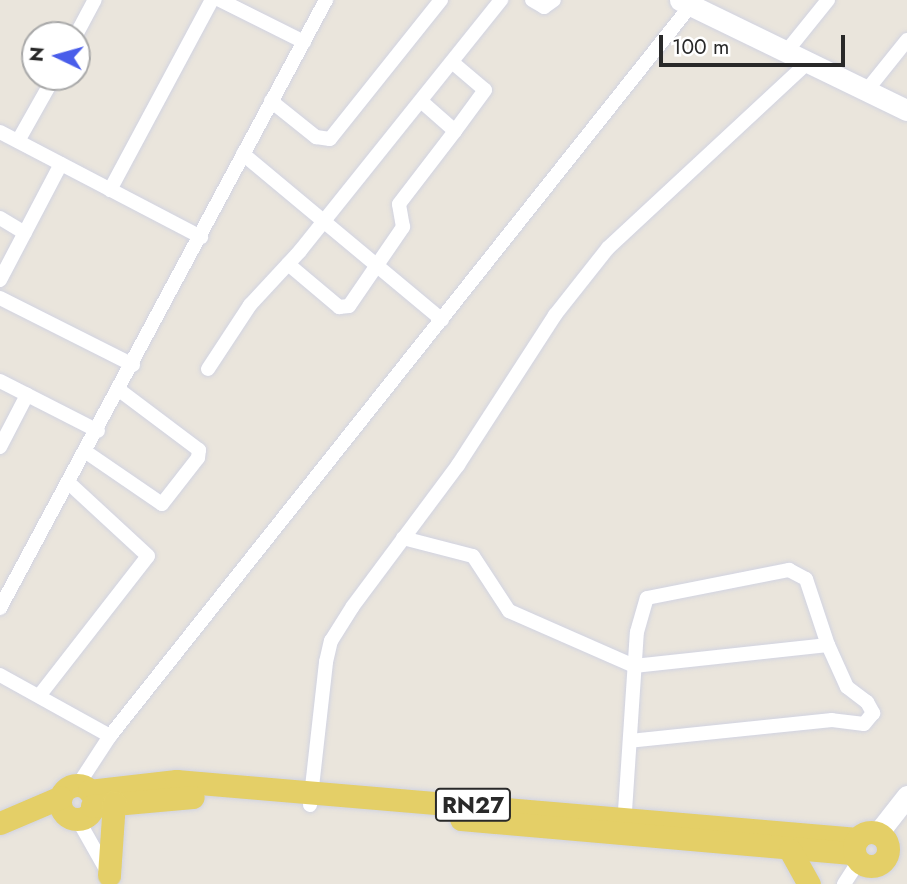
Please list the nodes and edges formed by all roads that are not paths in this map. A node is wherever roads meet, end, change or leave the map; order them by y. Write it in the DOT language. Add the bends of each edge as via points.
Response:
graph roads {
  1 [pos="95,0"];
  2 [pos="212,0"];
  3 [pos="220,0"];
  4 [pos="326,0"];
  5 [pos="441,0"];
  6 [pos="501,0"];
  7 [pos="531,0"];
  8 [pos="554,0"];
  9 [pos="828,0"];
  10 [pos="688,2"];
  11 [pos="239,4"];
  12 [pos="84,21"];
  13 [pos="907,40"];
  14 [pos="304,42"];
  15 [pos="786,52"];
  16 [pos="452,62"];
  17 [pos="807,63"];
  18 [pos="867,90"];
  19 [pos="46,91"];
  20 [pos="271,101"];
  21 [pos="421,101"];
  22 [pos="907,110"];
  23 [pos="455,131"];
  24 [pos="0,132"];
  25 [pos="18,141"];
  26 [pos="243,154"];
  27 [pos="61,164"];
  28 [pos="110,190"];
  29 [pos="0,218"];
  30 [pos="324,222"];
  31 [pos="25,233"];
  32 [pos="201,237"];
  33 [pos="288,264"];
  34 [pos="376,264"];
  35 [pos="0,280"];
  36 [pos="0,298"];
  37 [pos="442,320"];
  38 [pos="133,365"];
  39 [pos="208,369"];
  40 [pos="0,381"];
  41 [pos="119,390"];
  42 [pos="27,396"];
  43 [pos="97,431"];
  44 [pos="0,447"];
  45 [pos="86,452"];
  46 [pos="69,483"];
  47 [pos="403,538"];
  48 [pos="0,608"];
  49 [pos="828,645"];
  50 [pos="634,666"];
  51 [pos="0,674"];
  52 [pos="39,696"];
  53 [pos="110,736"];
  54 [pos="630,741"];
  55 [pos="907,796"];
  56 [pos="309,798"];
  57 [pos="82,802"];
  58 [pos="4,821"];
  59 [pos="624,826"];
  60 [pos="879,849"];
  61 [pos="790,850"];
  62 [pos="111,880"];
  63 [pos="809,884"];
  64 [pos="844,884"];
  1 -- 12 [label="street"];
  2 -- 28 [label="street"];
  3 -- 11 [label="street"];
  4 -- 14 [label="street"];
  5 -- 20 [label="street" via="330,139 316,137"];
  6 -- 16 [label="street"];
  7 -- 8 [label="street" via="544,7"];
  9 -- 15 [label="street"];
  10 -- 15 [label="street"];
  10 -- 37 [label="street"];
  11 -- 14 [label="street"];
  13 -- 18 [label="street"];
  14 -- 20 [label="street"];
  15 -- 17 [label="street"];
  16 -- 21 [label="street"];
  16 -- 23 [label="street" via="485,90"];
  17 -- 18 [label="street"];
  17 -- 47 [label="street" via="655,200 601,256 555,315 458,465"];
  18 -- 22 [label="street"];
  19 -- 25 [label="street"];
  20 -- 26 [label="street"];
  21 -- 23 [label="street"];
  21 -- 30 [label="street"];
  23 -- 34 [label="street" via="399,204 403,226"];
  24 -- 25 [label="street"];
  25 -- 27 [label="street"];
  26 -- 30 [label="street"];
  26 -- 32 [label="street"];
  27 -- 28 [label="street"];
  27 -- 31 [label="street"];
  28 -- 32 [label="street"];
  29 -- 31 [label="street"];
  30 -- 33 [label="street"];
  30 -- 34 [label="street"];
  31 -- 35 [label="street"];
  32 -- 38 [label="street"];
  33 -- 34 [label="street" via="344,308"];
  33 -- 39 [label="street" via="232,330"];
  34 -- 37 [label="street"];
  36 -- 38 [label="street"];
  37 -- 53 [label="street"];
  38 -- 41 [label="street"];
  40 -- 42 [label="street"];
  41 -- 43 [label="street"];
  41 -- 45 [label="street" via="199,450 198,458 162,504"];
  42 -- 43 [label="street"];
  42 -- 44 [label="street"];
  43 -- 45 [label="street"];
  45 -- 46 [label="street"];
  46 -- 48 [label="street"];
  46 -- 52 [label="street" via="148,556"];
  47 -- 50 [label="street" via="472,556 509,611"];
  47 -- 56 [label="street" via="331,641 321,683"];
  49 -- 50 [label="street"];
  49 -- 50 [label="street" via="806,579 780,569 647,598 641,610"];
  49 -- 54 [label="street" via="847,687 870,704 873,716 868,723 832,720"];
  50 -- 54 [label="street"];
  51 -- 52 [label="street"];
  52 -- 53 [label="street"];
  53 -- 57 [label="street"];
  54 -- 59 [label="street"];
  55 -- 60 [label="street"];
  56 -- 57 [label="main road, RN27" via="180,796"];
  56 -- 59 [label="main road, RN27"];
  57 -- 58 [label="main road, RN27"];
  57 -- 62 [label="main road"];
  57 -- 62 [label="street"];
  59 -- 60 [label="main road, RN27"];
  59 -- 61 [label="main road, RN27"];
  60 -- 61 [label="main road, RN27"];
  60 -- 64 [label="street"];
  61 -- 63 [label="main road"];
}
